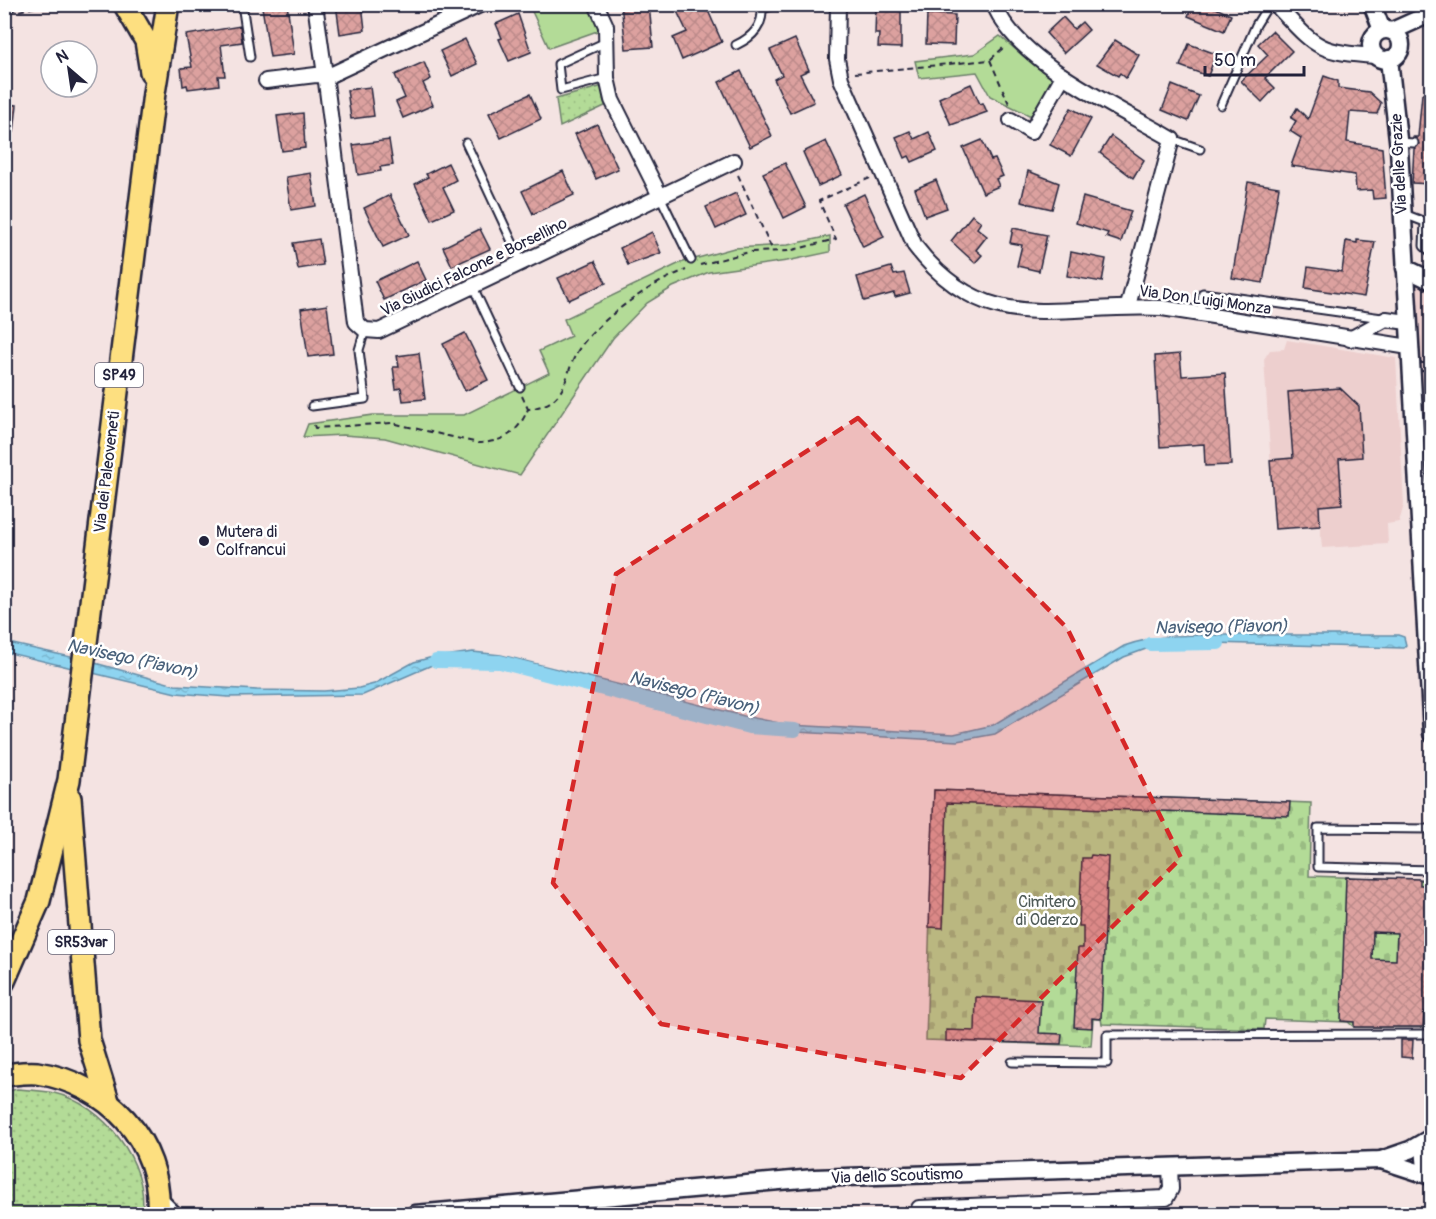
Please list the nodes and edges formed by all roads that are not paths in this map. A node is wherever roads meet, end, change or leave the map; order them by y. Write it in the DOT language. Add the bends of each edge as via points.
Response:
graph roads {
  1 [pos="125,4"];
  2 [pos="166,4"];
  3 [pos="242,4"];
  4 [pos="315,4"];
  5 [pos="482,4"];
  6 [pos="596,4"];
  7 [pos="778,4"];
  8 [pos="838,4"];
  9 [pos="994,4"];
  10 [pos="1269,4"];
  11 [pos="1275,4"];
  12 [pos="1372,4"];
  13 [pos="761,7"];
  14 [pos="1431,13"];
  15 [pos="1387,30"];
  16 [pos="606,42"];
  17 [pos="736,45"];
  18 [pos="1379,53"];
  19 [pos="250,57"];
  20 [pos="328,76"];
  21 [pos="1063,76"];
  22 [pos="607,78"];
  23 [pos="266,81"];
  24 [pos="154,93"];
  25 [pos="1221,105"];
  26 [pos="1011,120"];
  27 [pos="1172,139"];
  28 [pos="466,143"];
  29 [pos="1200,149"];
  30 [pos="734,161"];
  31 [pos="660,196"];
  32 [pos="1402,214"];
  33 [pos="1431,253"];
  34 [pos="691,260"];
  35 [pos="522,263"];
  36 [pos="1405,268"];
  37 [pos="1431,281"];
  38 [pos="473,286"];
  39 [pos="1128,306"];
  40 [pos="1200,314"];
  41 [pos="1386,319"];
  42 [pos="1407,322"];
  43 [pos="365,330"];
  44 [pos="1350,339"];
  45 [pos="1409,347"];
  46 [pos="520,387"];
  47 [pos="312,406"];
  48 [pos="1431,734"];
  49 [pos="69,780"];
  50 [pos="1431,829"];
  51 [pos="1431,870"];
  52 [pos="4,981"];
  53 [pos="1431,1034"];
  54 [pos="1012,1062"];
  55 [pos="4,1075"];
  56 [pos="108,1101"];
  57 [pos="1430,1138"];
  58 [pos="1381,1160"];
  59 [pos="1170,1167"];
  60 [pos="1431,1177"];
  61 [pos="964,1205"];
  62 [pos="920,1208"];
  63 [pos="164,1210"];
  64 [pos="415,1215"];
  65 [pos="951,1215"];
  1 -- 2 [label="main road, SP49" via="139,10"];
  1 -- 24 [label="main road, Via dei Paleoveneti / SP49" via="141,28 148,48"];
  2 -- 24 [label="main road, Via dei Paleoveneti / SP49"];
  3 -- 19 [label="lane"];
  4 -- 20 [label="street, Via Giudici Falcone e Borsellino"];
  5 -- 20 [label="street"];
  6 -- 16 [label="street" via="606,26"];
  7 -- 13 [label="lane"];
  8 -- 39 [label="street, Via Don Luigi Monza" via="840,74 881,173 915,246 927,261 961,292 1018,311"];
  9 -- 21 [label="street" via="1014,38"];
  10 -- 25 [label="lane"];
  11 -- 18 [label="street" via="1318,46 1335,53"];
  12 -- 15 [label="street"];
  13 -- 17 [label="lane" via="762,17 751,37"];
  14 -- 15 [label="street"];
  15 -- 18 [label="street" via="1374,35"];
  15 -- 18 [label="street, Via delle Grazie" via="1399,37 1401,46 1397,54"];
  16 -- 22 [label="street"];
  16 -- 22 [label="lane" via="558,64 561,90"];
  18 -- 32 [label="street, Via delle Grazie" via="1406,142"];
  20 -- 23 [label="street"];
  20 -- 43 [label="street, Via Giudici Falcone e Borsellino" via="356,322"];
  21 -- 26 [label="street" via="1031,132"];
  21 -- 27 [label="street"];
  22 -- 31 [label="street" via="612,100"];
  24 -- 49 [label="main road, Via dei Paleoveneti / SP49"];
  27 -- 29 [label="lane"];
  27 -- 39 [label="street"];
  28 -- 35 [label="lane"];
  30 -- 31 [label="street, Via Giudici Falcone e Borsellino"];
  31 -- 34 [label="lane"];
  31 -- 35 [label="street, Via Giudici Falcone e Borsellino"];
  32 -- 33 [label="lane" via="1425,222 1424,246"];
  32 -- 36 [label="street, Via delle Grazie"];
  35 -- 38 [label="street, Via Giudici Falcone e Borsellino"];
  36 -- 37 [label="street"];
  36 -- 42 [label="street, Via delle Grazie"];
  38 -- 43 [label="street, Via Giudici Falcone e Borsellino" via="379,331"];
  38 -- 46 [label="lane"];
  39 -- 40 [label="street, Via Don Luigi Monza"];
  40 -- 41 [label="lane" via="1203,293"];
  40 -- 44 [label="street, Via Don Luigi Monza"];
  41 -- 42 [label="street"];
  41 -- 44 [label="street"];
  42 -- 45 [label="street, Via delle Grazie"];
  43 -- 47 [label="lane" via="359,350 365,399"];
  44 -- 45 [label="street, Via Don Luigi Monza"];
  45 -- 48 [label="street, Via delle Grazie"];
  49 -- 52 [label="main road, Via dei Paleoveneti / SR53var" via="39,901"];
  49 -- 56 [label="main road, Via dei Paleoveneti / SR53var" via="89,1040"];
  50 -- 51 [label="lane" via="1318,828 1318,867"];
  53 -- 54 [label="lane" via="1107,1035 1107,1063"];
  55 -- 56 [label="main road, SR53var" via="35,1073 74,1082"];
  56 -- 63 [label="main road, SR53var" via="131,1125 148,1152"];
  57 -- 58 [label="street, Via dello Scoutismo"];
  57 -- 60 [label="street" via="1424,1158"];
  58 -- 59 [label="street, Via dello Scoutismo"];
  58 -- 60 [label="street, Via dello Scoutismo"];
  59 -- 61 [label="street" via="1171,1189 1166,1198"];
  59 -- 64 [label="street, Via dello Scoutismo" via="814,1178"];
  61 -- 62 [label="street"];
  61 -- 65 [label="street"];
}
